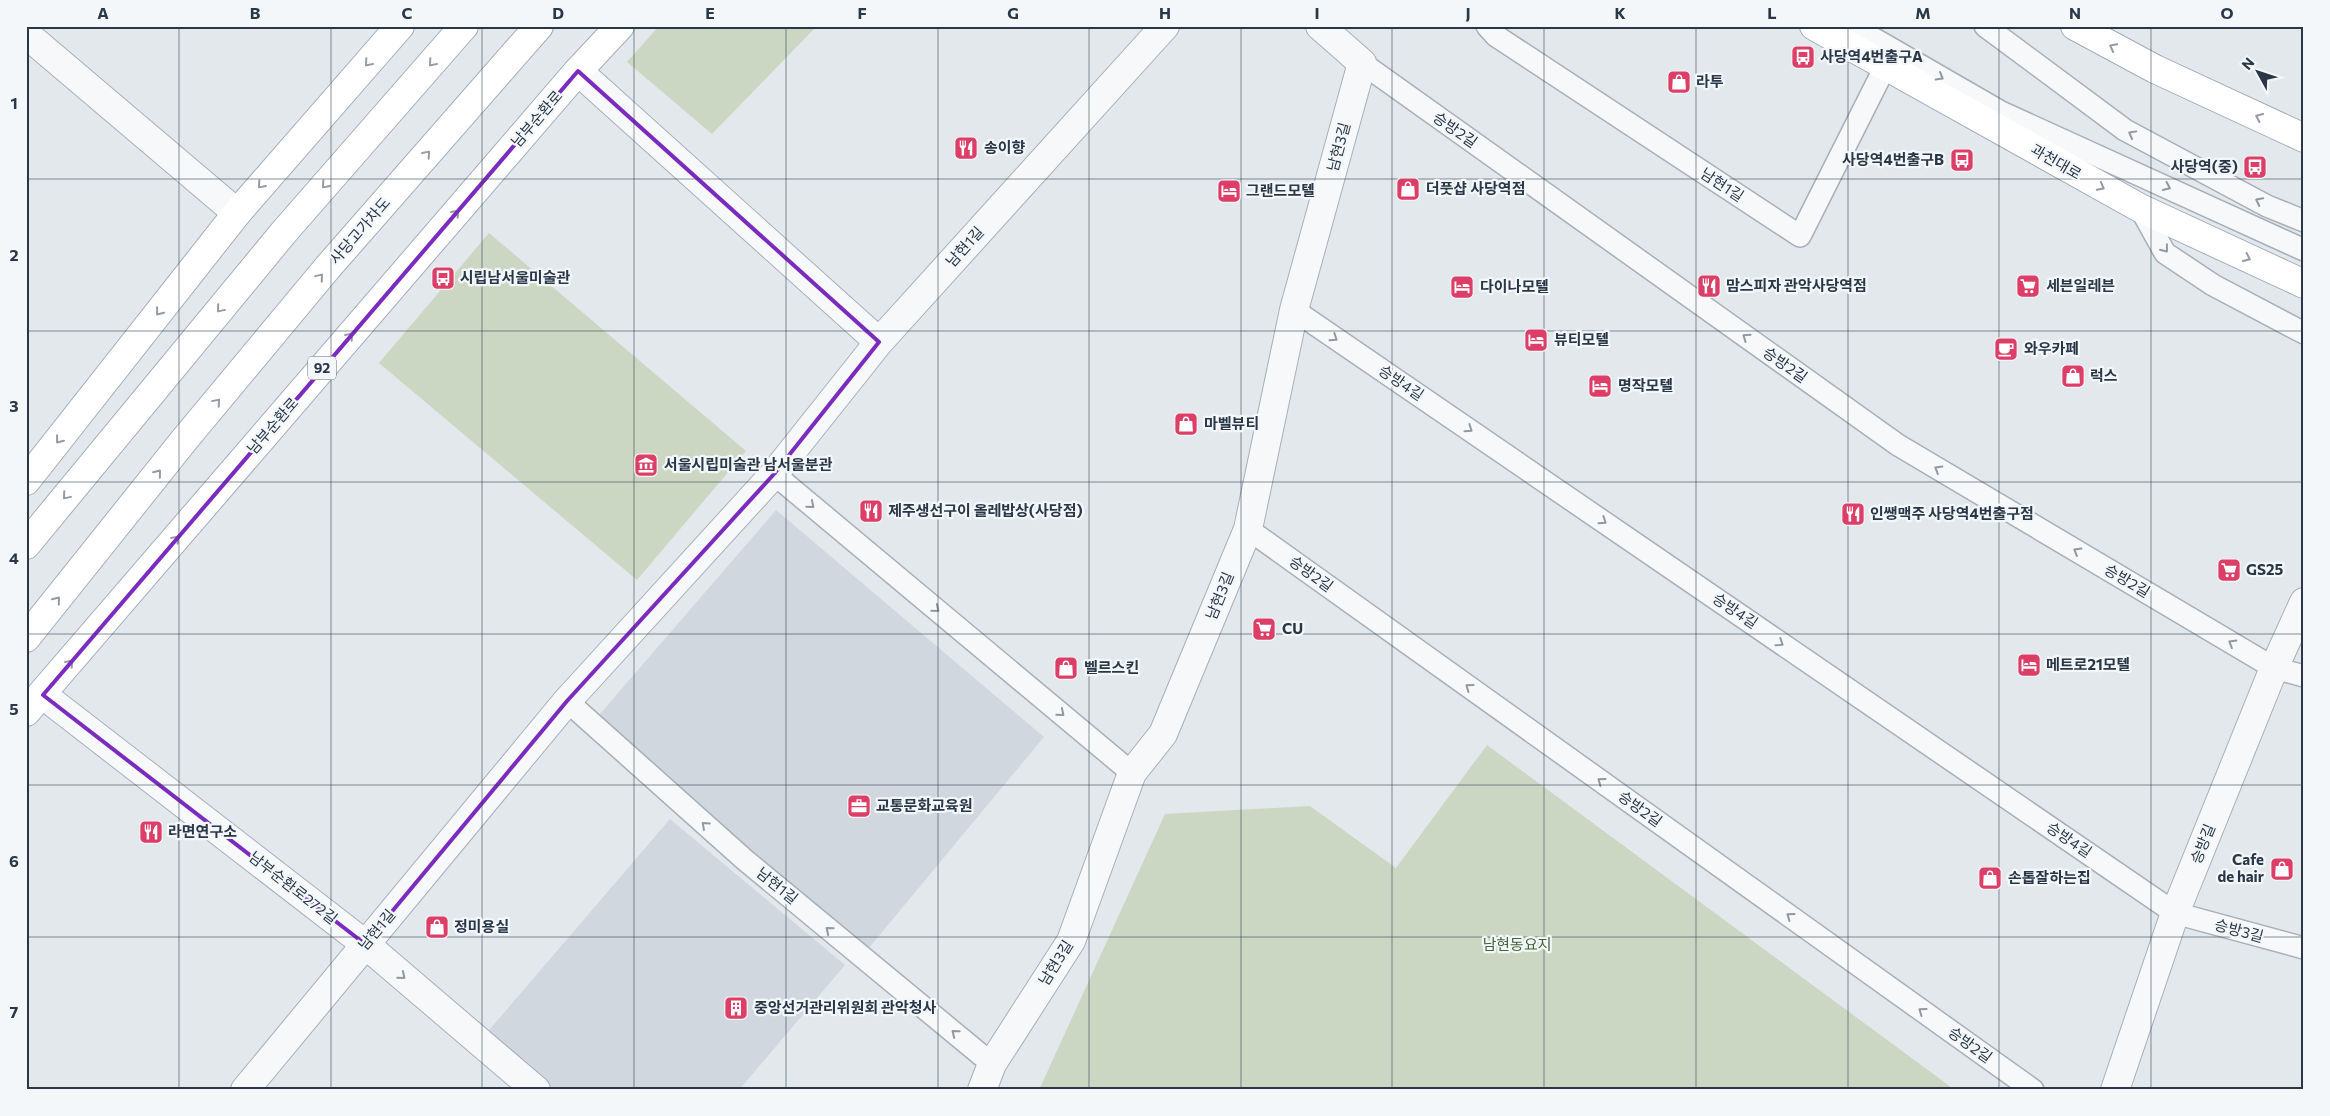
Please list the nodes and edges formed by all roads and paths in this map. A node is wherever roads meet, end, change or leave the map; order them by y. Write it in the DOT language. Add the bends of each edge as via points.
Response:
graph roads {
  1 [pos="400,26"];
  2 [pos="464,26"];
  3 [pos="539,26"];
  4 [pos="620,26"];
  5 [pos="1165,26"];
  6 [pos="1320,26"];
  7 [pos="1487,26"];
  8 [pos="1814,26"];
  9 [pos="1852,26"];
  10 [pos="1984,26"];
  11 [pos="2075,26"];
  12 [pos="26,34"];
  13 [pos="1362,64"];
  14 [pos="1886,65"];
  15 [pos="578,71"];
  16 [pos="2304,138"];
  17 [pos="2140,208"];
  18 [pos="237,213"];
  19 [pos="2304,221"];
  20 [pos="2304,250"];
  21 [pos="2304,284"];
  22 [pos="1294,310"];
  23 [pos="2304,332"];
  24 [pos="879,342"];
  25 [pos="774,474"];
  26 [pos="26,481"];
  27 [pos="1248,529"];
  28 [pos="26,545"];
  29 [pos="2304,602"];
  30 [pos="26,638"];
  31 [pos="2274,668"];
  32 [pos="2304,676"];
  33 [pos="567,702"];
  34 [pos="35,703"];
  35 [pos="1132,773"];
  36 [pos="2175,913"];
  37 [pos="365,944"];
  38 [pos="2304,948"];
  39 [pos="992,1064"];
  40 [pos="245,1090"];
  41 [pos="536,1090"];
  42 [pos="982,1090"];
  43 [pos="2033,1090"];
  44 [pos="2115,1090"];
  1 -- 18 [label="main road, one-way"];
  2 -- 28 [label="main road, one-way" via="284,232"];
  30 -- 3 [label="main road, 사당고가차도, one-way" via="328,267"];
  4 -- 15 [label="main road, 남부순환로 / 92"];
  5 -- 24 [label="street, 남현1길"];
  6 -- 13 [label="street, 승방2길"];
  7 -- 14 [label="lane, 남현1길" via="1496,36 1800,236"];
  8 -- 14 [label="main road, 과천대로"];
  9 -- 20 [label="lane, one-way" via="2001,112"];
  19 -- 10 [label="lane, one-way" via="2267,206 2125,130"];
  16 -- 11 [label="main road, one-way" via="2155,69"];
  12 -- 18 [label="street"];
  13 -- 22 [label="street, 남현3길"];
  31 -- 13 [label="lane, 승방2길, one-way" via="1898,445"];
  14 -- 17 [label="main road, 과천대로, one-way"];
  15 -- 24 [label="street"];
  34 -- 15 [label="main road, 남부순환로 / 92, one-way"];
  17 -- 21 [label="main road, 과천대로, one-way"];
  17 -- 23 [label="lane, one-way" via="2165,253 2213,285"];
  18 -- 26 [label="main road, one-way"];
  22 -- 27 [label="street, 남현3길"];
  22 -- 36 [label="lane, 승방4길, one-way"];
  24 -- 25 [label="street, 남현1길"];
  25 -- 33 [label="street, 남현1길"];
  25 -- 35 [label="lane, one-way"];
  27 -- 35 [label="street, 남현3길" via="1163,734"];
  43 -- 27 [label="lane, 승방2길, one-way"];
  29 -- 31 [label="street, 승방길"];
  31 -- 32 [label="lane, 승방2길"];
  31 -- 36 [label="street, 승방길"];
  33 -- 37 [label="street, 남현1길"];
  39 -- 33 [label="lane, 남현1길, one-way" via="745,860"];
  34 -- 37 [label="street, 남부순환로272길"];
  35 -- 39 [label="street, 남현3길" via="1071,940"];
  36 -- 38 [label="lane, 승방3길"];
  36 -- 44 [label="street, 승방길"];
  37 -- 40 [label="street, 남현1길"];
  37 -- 41 [label="street, 남부순환로272길, one-way"];
  39 -- 42 [label="street, 남현3길"];
}
